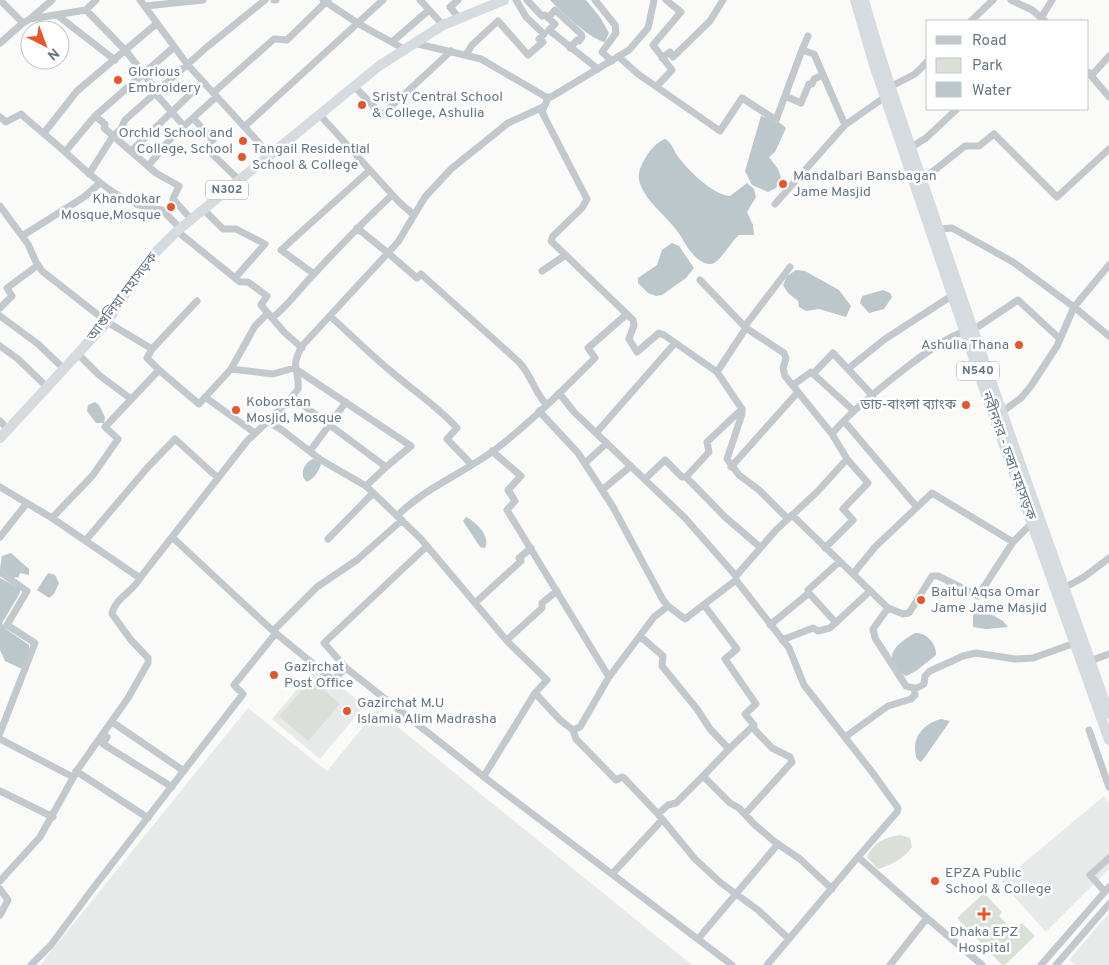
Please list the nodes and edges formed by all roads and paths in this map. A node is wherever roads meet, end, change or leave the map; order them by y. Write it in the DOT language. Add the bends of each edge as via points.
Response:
graph roads {
  1 [pos="0,0"];
  2 [pos="52,0"];
  3 [pos="96,0"];
  4 [pos="140,0"];
  5 [pos="153,0"];
  6 [pos="203,0"];
  7 [pos="266,0"];
  8 [pos="383,0"];
  9 [pos="420,0"];
  10 [pos="458,0"];
  11 [pos="504,0"];
  12 [pos="516,0"];
  13 [pos="527,0"];
  14 [pos="595,0"];
  15 [pos="654,0"];
  16 [pos="666,0"];
  17 [pos="723,0"];
  18 [pos="855,0"];
  19 [pos="864,0"];
  20 [pos="993,0"];
  21 [pos="1012,0"];
  22 [pos="1052,0"];
  23 [pos="326,1"];
  24 [pos="145,6"];
  25 [pos="86,10"];
  26 [pos="429,10"];
  27 [pos="57,15"];
  28 [pos="458,18"];
  29 [pos="548,18"];
  30 [pos="26,20"];
  31 [pos="28,20"];
  32 [pos="32,20"];
  33 [pos="971,20"];
  34 [pos="1043,20"];
  35 [pos="156,24"];
  36 [pos="359,24"];
  37 [pos="443,25"];
  38 [pos="20,27"];
  39 [pos="808,36"];
  40 [pos="392,42"];
  41 [pos="0,43"];
  42 [pos="414,43"];
  43 [pos="174,47"];
  44 [pos="570,48"];
  45 [pos="404,49"];
  46 [pos="802,50"];
  47 [pos="126,51"];
  48 [pos="451,51"];
  49 [pos="466,55"];
  50 [pos="1109,56"];
  51 [pos="662,58"];
  52 [pos="615,59"];
  53 [pos="115,60"];
  54 [pos="926,63"];
  55 [pos="187,64"];
  56 [pos="598,69"];
  57 [pos="144,74"];
  58 [pos="1089,74"];
  59 [pos="823,75"];
  60 [pos="203,82"];
  61 [pos="354,86"];
  62 [pos="657,86"];
  63 [pos="890,87"];
  64 [pos="156,92"];
  65 [pos="215,95"];
  66 [pos="785,96"];
  67 [pos="546,97"];
  68 [pos="885,97"];
  69 [pos="1109,97"];
  70 [pos="543,107"];
  71 [pos="956,110"];
  72 [pos="171,112"];
  73 [pos="319,114"];
  74 [pos="95,116"];
  75 [pos="0,117"];
  76 [pos="193,118"];
  77 [pos="845,125"];
  78 [pos="184,126"];
  79 [pos="244,127"];
  80 [pos="44,133"];
  81 [pos="114,136"];
  82 [pos="910,148"];
  83 [pos="1109,149"];
  84 [pos="131,151"];
  85 [pos="65,152"];
  86 [pos="270,155"];
  87 [pos="148,166"];
  88 [pos="370,170"];
  89 [pos="89,174"];
  90 [pos="239,180"];
  91 [pos="922,180"];
  92 [pos="100,183"];
  93 [pos="392,195"];
  94 [pos="775,204"];
  95 [pos="0,206"];
  96 [pos="203,209"];
  97 [pos="414,215"];
  98 [pos="192,219"];
  99 [pos="357,228"];
  100 [pos="179,229"];
  101 [pos="939,229"];
  102 [pos="22,236"];
  103 [pos="388,253"];
  104 [pos="564,256"];
  105 [pos="38,265"];
  106 [pos="1109,265"];
  107 [pos="790,267"];
  108 [pos="542,271"];
  109 [pos="314,274"];
  110 [pos="235,278"];
  111 [pos="700,280"];
  112 [pos="953,295"];
  113 [pos="197,301"];
  114 [pos="1074,307"];
  115 [pos="0,308"];
  116 [pos="627,314"];
  117 [pos="0,316"];
  118 [pos="270,316"];
  119 [pos="330,316"];
  120 [pos="107,322"];
  121 [pos="745,327"];
  122 [pos="969,331"];
  123 [pos="1109,336"];
  124 [pos="1060,339"];
  125 [pos="675,343"];
  126 [pos="0,346"];
  127 [pos="302,348"];
  128 [pos="152,349"];
  129 [pos="78,354"];
  130 [pos="294,368"];
  131 [pos="848,368"];
  132 [pos="64,369"];
  133 [pos="231,369"];
  134 [pos="159,370"];
  135 [pos="717,372"];
  136 [pos="813,374"];
  137 [pos="47,387"];
  138 [pos="795,388"];
  139 [pos="559,393"];
  140 [pos="873,396"];
  141 [pos="205,397"];
  142 [pos="292,397"];
  143 [pos="131,399"];
  144 [pos="346,402"];
  145 [pos="546,404"];
  146 [pos="742,409"];
  147 [pos="539,411"];
  148 [pos="854,411"];
  149 [pos="1002,412"];
  150 [pos="0,421"];
  151 [pos="267,421"];
  152 [pos="844,421"];
  153 [pos="330,426"];
  154 [pos="8,430"];
  155 [pos="255,433"];
  156 [pos="596,433"];
  157 [pos="832,434"];
  158 [pos="0,438"];
  159 [pos="607,443"];
  160 [pos="310,451"];
  161 [pos="492,451"];
  162 [pos="847,460"];
  163 [pos="585,463"];
  164 [pos="471,464"];
  165 [pos="631,466"];
  166 [pos="386,467"];
  167 [pos="731,467"];
  168 [pos="686,477"];
  169 [pos="218,478"];
  170 [pos="645,479"];
  171 [pos="366,486"];
  172 [pos="0,487"];
  173 [pos="602,490"];
  174 [pos="373,493"];
  175 [pos="27,503"];
  176 [pos="916,506"];
  177 [pos="790,517"];
  178 [pos="52,518"];
  179 [pos="400,518"];
  180 [pos="1032,523"];
  181 [pos="0,537"];
  182 [pos="172,537"];
  183 [pos="328,539"];
  184 [pos="86,540"];
  185 [pos="1014,542"];
  186 [pos="427,546"];
  187 [pos="760,547"];
  188 [pos="531,548"];
  189 [pos="825,548"];
  190 [pos="1109,558"];
  191 [pos="840,562"];
  192 [pos="0,572"];
  193 [pos="852,574"];
  194 [pos="140,578"];
  195 [pos="736,578"];
  196 [pos="1064,588"];
  197 [pos="870,590"];
  198 [pos="557,591"];
  199 [pos="810,593"];
  200 [pos="475,603"];
  201 [pos="704,605"];
  202 [pos="668,606"];
  203 [pos="888,608"];
  204 [pos="836,623"];
  205 [pos="770,624"];
  206 [pos="275,632"];
  207 [pos="640,636"];
  208 [pos="507,640"];
  209 [pos="782,640"];
  210 [pos="1075,643"];
  211 [pos="1109,654"];
  212 [pos="1090,661"];
  213 [pos="346,668"];
  214 [pos="609,678"];
  215 [pos="914,689"];
  216 [pos="536,693"];
  217 [pos="1109,714"];
  218 [pos="112,722"];
  219 [pos="752,727"];
  220 [pos="573,730"];
  221 [pos="1089,730"];
  222 [pos="103,734"];
  223 [pos="0,735"];
  224 [pos="845,737"];
  225 [pos="1109,740"];
  226 [pos="728,749"];
  227 [pos="184,771"];
  228 [pos="75,774"];
  229 [pos="484,776"];
  230 [pos="703,776"];
  231 [pos="172,787"];
  232 [pos="1109,787"];
  233 [pos="0,791"];
  234 [pos="745,814"];
  235 [pos="53,817"];
  236 [pos="660,817"];
  237 [pos="148,818"];
  238 [pos="778,844"];
  239 [pos="858,857"];
  240 [pos="1109,858"];
  241 [pos="613,873"];
  242 [pos="0,881"];
  243 [pos="0,889"];
  244 [pos="1107,889"];
  245 [pos="832,890"];
  246 [pos="737,894"];
  247 [pos="1109,904"];
  248 [pos="0,915"];
  249 [pos="927,918"];
  250 [pos="698,938"];
  251 [pos="789,939"];
  252 [pos="31,965"];
  253 [pos="732,965"];
  254 [pos="766,965"];
  255 [pos="890,965"];
  256 [pos="982,965"];
  257 [pos="1041,965"];
  258 [pos="1056,965"];
  1 -- 30 [label="street"];
  2 -- 31 [label="street"];
  3 -- 25 [label="street"];
  4 -- 24 [label="street"];
  5 -- 24 [label="street"];
  6 -- 24 [label="street"];
  7 -- 55 [label="street"];
  8 -- 36 [label="street"];
  9 -- 26 [label="street"];
  10 -- 28 [label="street" via="450,7"];
  11 -- 28 [label="highway, আশুলিয়া মহাসড়ক / N302"];
  12 -- 49 [label="street" via="526,17 544,34 539,39 543,42 528,55 498,21"];
  13 -- 29 [label="street"];
  14 -- 52 [label="street" via="615,25 616,33 602,52"];
  15 -- 52 [label="street" via="648,28 629,50"];
  16 -- 51 [label="street" via="681,12 653,45"];
  17 -- 51 [label="street" via="710,21 674,57 670,52"];
  18 -- 68 [label="highway, নবীনগর - চন্দ্রা মহাসড়ক / N540"];
  19 -- 63 [label="highway, নবীনগর - চন্দ্রা মহাসড়ক / N540"];
  20 -- 33 [label="street"];
  21 -- 34 [label="street"];
  22 -- 34 [label="street"];
  23 -- 36 [label="street"];
  23 -- 65 [label="street" via="287,40 274,39"];
  24 -- 35 [label="street"];
  25 -- 27 [label="street"];
  25 -- 47 [label="street"];
  26 -- 37 [label="street"];
  26 -- 40 [label="street"];
  27 -- 32 [label="street"];
  27 -- 53 [label="street"];
  28 -- 37 [label="highway, আশুলিয়া মহাসড়ক / N302"];
  29 -- 44 [label="street" via="555,24 549,30"];
  29 -- 44 [label="street" via="555,10 581,34 579,41"];
  35 -- 43 [label="street"];
  35 -- 47 [label="street"];
  36 -- 40 [label="street"];
  36 -- 79 [label="street"];
  37 -- 42 [label="highway, আশুলিয়া মহাসড়ক / N302"];
  38 -- 41 [label="street"];
  39 -- 46 [label="street"];
  40 -- 45 [label="street"];
  42 -- 45 [label="highway, আশুলিয়া মহাসড়ক / N302"];
  42 -- 48 [label="street"];
  43 -- 55 [label="street"];
  43 -- 57 [label="street"];
  44 -- 56 [label="street"];
  45 -- 61 [label="highway, আশুলিয়া মহাসড়ক / N302"];
  46 -- 59 [label="street" via="814,54"];
  46 -- 66 [label="street"];
  47 -- 53 [label="street"];
  47 -- 57 [label="street"];
  48 -- 49 [label="street"];
  48 -- 61 [label="street" via="382,115"];
  49 -- 67 [label="street" via="481,59"];
  50 -- 58 [label="street"];
  51 -- 62 [label="street" via="672,70"];
  52 -- 56 [label="street"];
  52 -- 62 [label="street"];
  53 -- 80 [label="street" via="77,90"];
  54 -- 63 [label="street" via="915,74"];
  55 -- 60 [label="street"];
  55 -- 64 [label="street"];
  56 -- 67 [label="street"];
  57 -- 64 [label="street"];
  57 -- 74 [label="street"];
  58 -- 69 [label="street"];
  59 -- 66 [label="street" via="809,84 801,103"];
  59 -- 77 [label="street"];
  60 -- 65 [label="street"];
  60 -- 72 [label="street"];
  61 -- 73 [label="highway, আশুলিয়া মহাসড়ক / N302"];
  62 -- 66 [label="street" via="720,131 742,98 776,120"];
  63 -- 82 [label="highway, নবীনগর - চন্দ্রা মহাসড়ক / N540"];
  64 -- 72 [label="street"];
  64 -- 81 [label="street" via="125,120"];
  65 -- 76 [label="street"];
  65 -- 79 [label="street"];
  67 -- 70 [label="street"];
  68 -- 77 [label="street"];
  68 -- 112 [label="highway, নবীনগর - চন্দ্রা মহাসড়ক / N540"];
  70 -- 97 [label="street" via="508,123 481,143 442,177"];
  70 -- 104 [label="street" via="552,134 587,199 553,236 551,241"];
  71 -- 82 [label="street"];
  72 -- 78 [label="street"];
  72 -- 84 [label="street"];
  73 -- 86 [label="highway, আশুলিয়া মহাসড়ক / N302"];
  73 -- 88 [label="street"];
  74 -- 81 [label="street"];
  74 -- 85 [label="street"];
  75 -- 80 [label="street" via="6,122 21,114"];
  76 -- 78 [label="street"];
  76 -- 90 [label="street" via="213,140 205,147"];
  77 -- 94 [label="street"];
  78 -- 87 [label="street"];
  79 -- 86 [label="street"];
  80 -- 85 [label="street"];
  81 -- 84 [label="street"];
  81 -- 89 [label="street"];
  82 -- 91 [label="highway, নবীনগর - চন্দ্রা মহাসড়ক / N540"];
  83 -- 91 [label="street" via="1057,197 994,134 979,146 965,146"];
  84 -- 87 [label="street"];
  85 -- 89 [label="street"];
  86 -- 90 [label="highway, আশুলিয়া মহাসড়ক / N302"];
  87 -- 98 [label="street" via="180,186 173,199"];
  88 -- 93 [label="street"];
  88 -- 109 [label="street" via="281,250"];
  89 -- 92 [label="street"];
  90 -- 96 [label="highway, আশুলিয়া মহাসড়ক / N302"];
  91 -- 101 [label="highway, নবীনগর - চন্দ্রা মহাসড়ক / N540"];
  92 -- 100 [label="street" via="136,205 162,210"];
  92 -- 102 [label="street" via="84,198"];
  93 -- 97 [label="street"];
  93 -- 99 [label="street"];
  95 -- 102 [label="street"];
  96 -- 98 [label="highway, আশুলিয়া মহাসড়ক / N302"];
  96 -- 110 [label="street" via="224,229 236,229 265,244"];
  97 -- 103 [label="street"];
  98 -- 100 [label="highway, আশুলিয়া মহাসড়ক / N302"];
  99 -- 103 [label="street"];
  99 -- 109 [label="street"];
  100 -- 110 [label="street"];
  100 -- 120 [label="highway, আশুলিয়া মহাসড়ক / N302" via="146,262"];
  101 -- 114 [label="street" via="952,228 973,238 1013,262"];
  101 -- 122 [label="highway, নবীনগর - চন্দ্রা মহাসড়ক / N540"];
  102 -- 105 [label="street"];
  103 -- 119 [label="street"];
  103 -- 145 [label="street" via="417,278 422,274 519,362 528,373 534,390"];
  104 -- 108 [label="street"];
  104 -- 116 [label="street"];
  105 -- 115 [label="street" via="7,288 12,296"];
  105 -- 120 [label="street"];
  106 -- 114 [label="street"];
  107 -- 121 [label="street"];
  109 -- 118 [label="street" via="288,306"];
  110 -- 118 [label="street" via="248,282 268,296 261,305"];
  111 -- 121 [label="street"];
  112 -- 122 [label="highway, নবীনগর - চন্দ্রা মহাসড়ক / N540"];
  112 -- 131 [label="street" via="885,339"];
  113 -- 128 [label="street"];
  114 -- 123 [label="street"];
  114 -- 124 [label="street"];
  116 -- 125 [label="street" via="634,325 629,339 637,352 658,334"];
  116 -- 139 [label="street" via="588,348 595,358"];
  117 -- 132 [label="street" via="32,339"];
  118 -- 127 [label="street"];
  118 -- 133 [label="street" via="255,326"];
  119 -- 127 [label="street"];
  119 -- 164 [label="street" via="376,359 438,408 457,428 447,439"];
  120 -- 128 [label="street"];
  120 -- 129 [label="highway, আশুলিয়া মহাসড়ক / N302"];
  121 -- 135 [label="street"];
  121 -- 138 [label="street" via="784,353 783,372"];
  122 -- 124 [label="street" via="1018,300"];
  122 -- 140 [label="street" via="959,333 924,356"];
  122 -- 149 [label="highway, নবীনগর - চন্দ্রা মহাসড়ক / N540"];
  122 -- 180 [label="highway, নবীনগর - চন্দ্রা মহাসড়ক / N540"];
  124 -- 149 [label="street" via="1031,386"];
  125 -- 135 [label="street"];
  125 -- 156 [label="street"];
  126 -- 137 [label="street" via="18,358"];
  127 -- 130 [label="street" via="295,358"];
  128 -- 134 [label="street" via="147,358"];
  129 -- 132 [label="highway, আশুলিয়া মহাসড়ক / N302"];
  129 -- 143 [label="street" via="98,375"];
  130 -- 133 [label="street" via="273,374"];
  130 -- 142 [label="street" via="298,389"];
  130 -- 144 [label="street"];
  131 -- 136 [label="street" via="833,353"];
  131 -- 140 [label="street"];
  132 -- 137 [label="highway, আশুলিয়া মহাসড়ক / N302"];
  133 -- 141 [label="street"];
  134 -- 141 [label="street" via="199,404"];
  134 -- 143 [label="street"];
  135 -- 146 [label="street"];
  136 -- 138 [label="street" via="808,372"];
  136 -- 148 [label="street"];
  137 -- 154 [label="highway, আশুলিয়া মহাসড়ক / N302"];
  138 -- 157 [label="street"];
  138 -- 167 [label="street"];
  139 -- 145 [label="street"];
  139 -- 156 [label="street"];
  140 -- 148 [label="street"];
  141 -- 155 [label="street"];
  142 -- 151 [label="street"];
  142 -- 153 [label="street"];
  143 -- 178 [label="street" via="105,427 118,439 93,475"];
  144 -- 153 [label="street"];
  144 -- 166 [label="street" via="411,446"];
  145 -- 147 [label="street"];
  146 -- 167 [label="street" via="727,459"];
  146 -- 168 [label="street" via="707,442 709,452"];
  147 -- 161 [label="street"];
  147 -- 163 [label="street"];
  148 -- 152 [label="street"];
  149 -- 196 [label="highway, নবীনগর - চন্দ্রা মহাসড়ক / N540"];
  150 -- 154 [label="street"];
  151 -- 155 [label="street"];
  151 -- 160 [label="street"];
  152 -- 157 [label="street"];
  152 -- 176 [label="street"];
  153 -- 160 [label="street"];
  153 -- 166 [label="street"];
  154 -- 158 [label="highway, আশুলিয়া মহাসড়ক / N302"];
  155 -- 169 [label="street"];
  156 -- 159 [label="street"];
  157 -- 162 [label="street"];
  159 -- 163 [label="street"];
  159 -- 165 [label="street"];
  160 -- 171 [label="street"];
  161 -- 164 [label="street"];
  161 -- 188 [label="street" via="521,476 508,490 515,501 507,510"];
  162 -- 177 [label="street"];
  162 -- 189 [label="street" via="868,483 843,509 853,520"];
  163 -- 173 [label="street"];
  164 -- 179 [label="street" via="416,500"];
  165 -- 170 [label="street"];
  165 -- 173 [label="street"];
  166 -- 171 [label="street"];
  167 -- 177 [label="street"];
  168 -- 170 [label="street" via="682,477 665,460"];
  168 -- 187 [label="street"];
  169 -- 182 [label="street"];
  169 -- 184 [label="street" via="175,439"];
  170 -- 195 [label="street" via="685,518"];
  171 -- 174 [label="street"];
  172 -- 175 [label="street"];
  173 -- 202 [label="street"];
  174 -- 179 [label="street"];
  174 -- 183 [label="street"];
  175 -- 178 [label="street"];
  175 -- 181 [label="street"];
  176 -- 185 [label="street" via="932,493 936,494"];
  176 -- 193 [label="street"];
  177 -- 187 [label="street"];
  177 -- 189 [label="street"];
  178 -- 184 [label="street"];
  179 -- 186 [label="street"];
  179 -- 206 [label="street" via="357,560 317,587"];
  180 -- 185 [label="street"];
  180 -- 210 [label="highway, নবীনগর - চন্দ্রা মহাসড়ক / N540"];
  182 -- 194 [label="street"];
  182 -- 206 [label="street"];
  184 -- 194 [label="street"];
  185 -- 203 [label="street" via="978,596 932,576 909,613"];
  186 -- 200 [label="street"];
  186 -- 213 [label="street" via="324,643"];
  187 -- 195 [label="street"];
  188 -- 198 [label="street"];
  188 -- 200 [label="street"];
  189 -- 191 [label="street"];
  190 -- 196 [label="street"];
  191 -- 193 [label="street"];
  191 -- 199 [label="street" via="808,590"];
  192 -- 223 [label="street" via="27,591 7,625 35,643"];
  193 -- 197 [label="street"];
  194 -- 218 [label="street" via="113,608 112,614 148,658 148,664"];
  195 -- 201 [label="street"];
  195 -- 205 [label="street"];
  196 -- 212 [label="highway, নবীনগর - চন্দ্রা মহাসড়ক / N540"];
  197 -- 203 [label="street"];
  197 -- 204 [label="street"];
  198 -- 208 [label="street"];
  198 -- 214 [label="street"];
  199 -- 204 [label="street"];
  199 -- 205 [label="street"];
  200 -- 208 [label="street"];
  201 -- 202 [label="street" via="685,619"];
  201 -- 219 [label="street" via="738,650 725,659 756,703 745,714 754,724"];
  202 -- 207 [label="street"];
  203 -- 215 [label="street" via="873,629 875,638 902,681"];
  204 -- 209 [label="street" via="822,631 812,628"];
  205 -- 209 [label="street"];
  206 -- 213 [label="street" via="333,680"];
  206 -- 227 [label="street" via="234,686 243,694"];
  207 -- 214 [label="street"];
  207 -- 226 [label="street" via="663,656 662,666"];
  208 -- 216 [label="street" via="547,680"];
  209 -- 224 [label="street" via="804,685"];
  210 -- 215 [label="street" via="1032,658 976,653 963,656 930,671 924,676 924,684"];
  210 -- 225 [label="highway, নবীনগর - চন্দ্রা মহাসড়ক / N540"];
  211 -- 212 [label="street"];
  212 -- 217 [label="highway, নবীনগর - চন্দ্রা মহাসড়ক / N540"];
  213 -- 229 [label="street"];
  214 -- 220 [label="street" via="585,722"];
  215 -- 224 [label="street" via="915,695 911,699 888,706"];
  216 -- 220 [label="street"];
  216 -- 229 [label="street"];
  218 -- 222 [label="street"];
  218 -- 227 [label="street"];
  219 -- 226 [label="street"];
  219 -- 234 [label="street" via="772,748 790,756 792,762"];
  220 -- 236 [label="street" via="576,739 616,780 622,776"];
  221 -- 232 [label="street"];
  222 -- 228 [label="street"];
  222 -- 231 [label="street" via="108,737 104,744"];
  223 -- 228 [label="street"];
  224 -- 239 [label="street" via="898,808"];
  226 -- 230 [label="street"];
  227 -- 231 [label="street"];
  228 -- 235 [label="street"];
  228 -- 237 [label="street"];
  229 -- 241 [label="street"];
  230 -- 234 [label="street"];
  230 -- 236 [label="street" via="676,803 668,805"];
  231 -- 237 [label="street"];
  233 -- 235 [label="street"];
  234 -- 238 [label="street"];
  235 -- 242 [label="street" via="25,856"];
  236 -- 241 [label="street"];
  236 -- 246 [label="street" via="695,859"];
  237 -- 252 [label="street" via="51,945"];
  238 -- 245 [label="street" via="800,859"];
  238 -- 246 [label="street"];
  239 -- 245 [label="street"];
  239 -- 249 [label="street"];
  240 -- 244 [label="street" via="1090,875"];
  241 -- 250 [label="street"];
  243 -- 248 [label="street" via="8,900"];
  244 -- 257 [label="street"];
  245 -- 251 [label="street"];
  246 -- 250 [label="street"];
  246 -- 251 [label="street"];
  247 -- 258 [label="street"];
  249 -- 255 [label="street"];
  249 -- 256 [label="street"];
  250 -- 253 [label="street"];
  251 -- 254 [label="street"];
}
